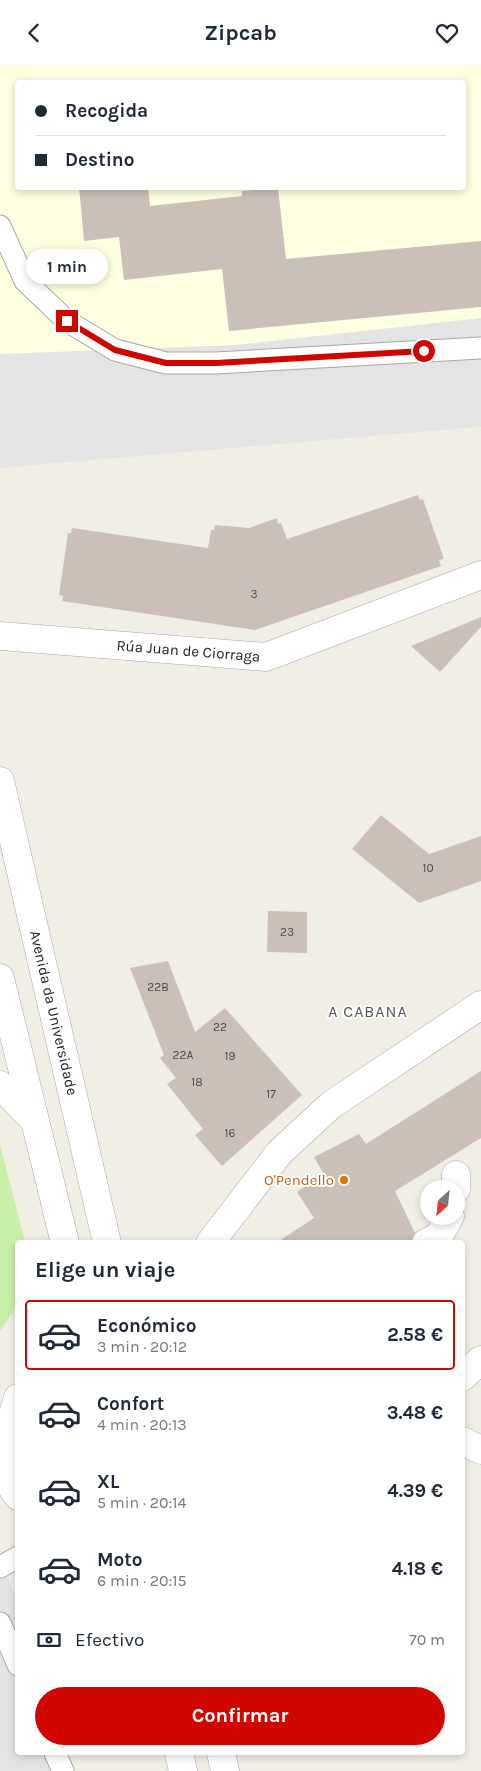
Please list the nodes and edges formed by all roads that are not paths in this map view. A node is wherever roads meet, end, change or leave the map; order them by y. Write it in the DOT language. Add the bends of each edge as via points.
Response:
graph roads {
  1 [pos="0,226"];
  2 [pos="481,348"];
  3 [pos="481,575"];
  4 [pos="0,636"];
  5 [pos="0,781"];
  6 [pos="0,978"];
  7 [pos="481,1005"];
  8 [pos="0,1085"];
  9 [pos="34,1119"];
  10 [pos="445,1225"];
  11 [pos="64,1240"];
  12 [pos="106,1240"];
  13 [pos="212,1240"];
  14 [pos="431,1240"];
  15 [pos="465,1357"];
  16 [pos="481,1359"];
  17 [pos="465,1374"];
  18 [pos="10,1410"];
  19 [pos="465,1443"];
  20 [pos="481,1451"];
  21 [pos="10,1489"];
  22 [pos="15,1559"];
  23 [pos="0,1567"];
  24 [pos="0,1623"];
  25 [pos="15,1658"];
  26 [pos="56,1755"];
  27 [pos="179,1755"];
  28 [pos="221,1755"];
  29 [pos="63,1771"];
  30 [pos="183,1771"];
  31 [pos="225,1771"];
  1 -- 2 [label="lane" via="25,281 67,321 115,350 166,363"];
  3 -- 4 [label="street, Rúa Juan de Ciorraga" via="266,657"];
  5 -- 12 [label="street, Avenida da Universidade"];
  6 -- 9 [label="street"];
  7 -- 13 [label="street" via="331,1105 279,1153"];
  8 -- 9 [label="street"];
  9 -- 11 [label="street"];
  10 -- 14 [label="street" via="439,1235"];
  15 -- 16 [label="street"];
  16 -- 17 [label="street"];
  18 -- 21 [label="street"];
  19 -- 20 [label="street"];
  22 -- 23 [label="lane"];
  24 -- 25 [label="lane"];
  26 -- 29 [label="lane"];
  27 -- 30 [label="street"];
  28 -- 31 [label="street"];
}
